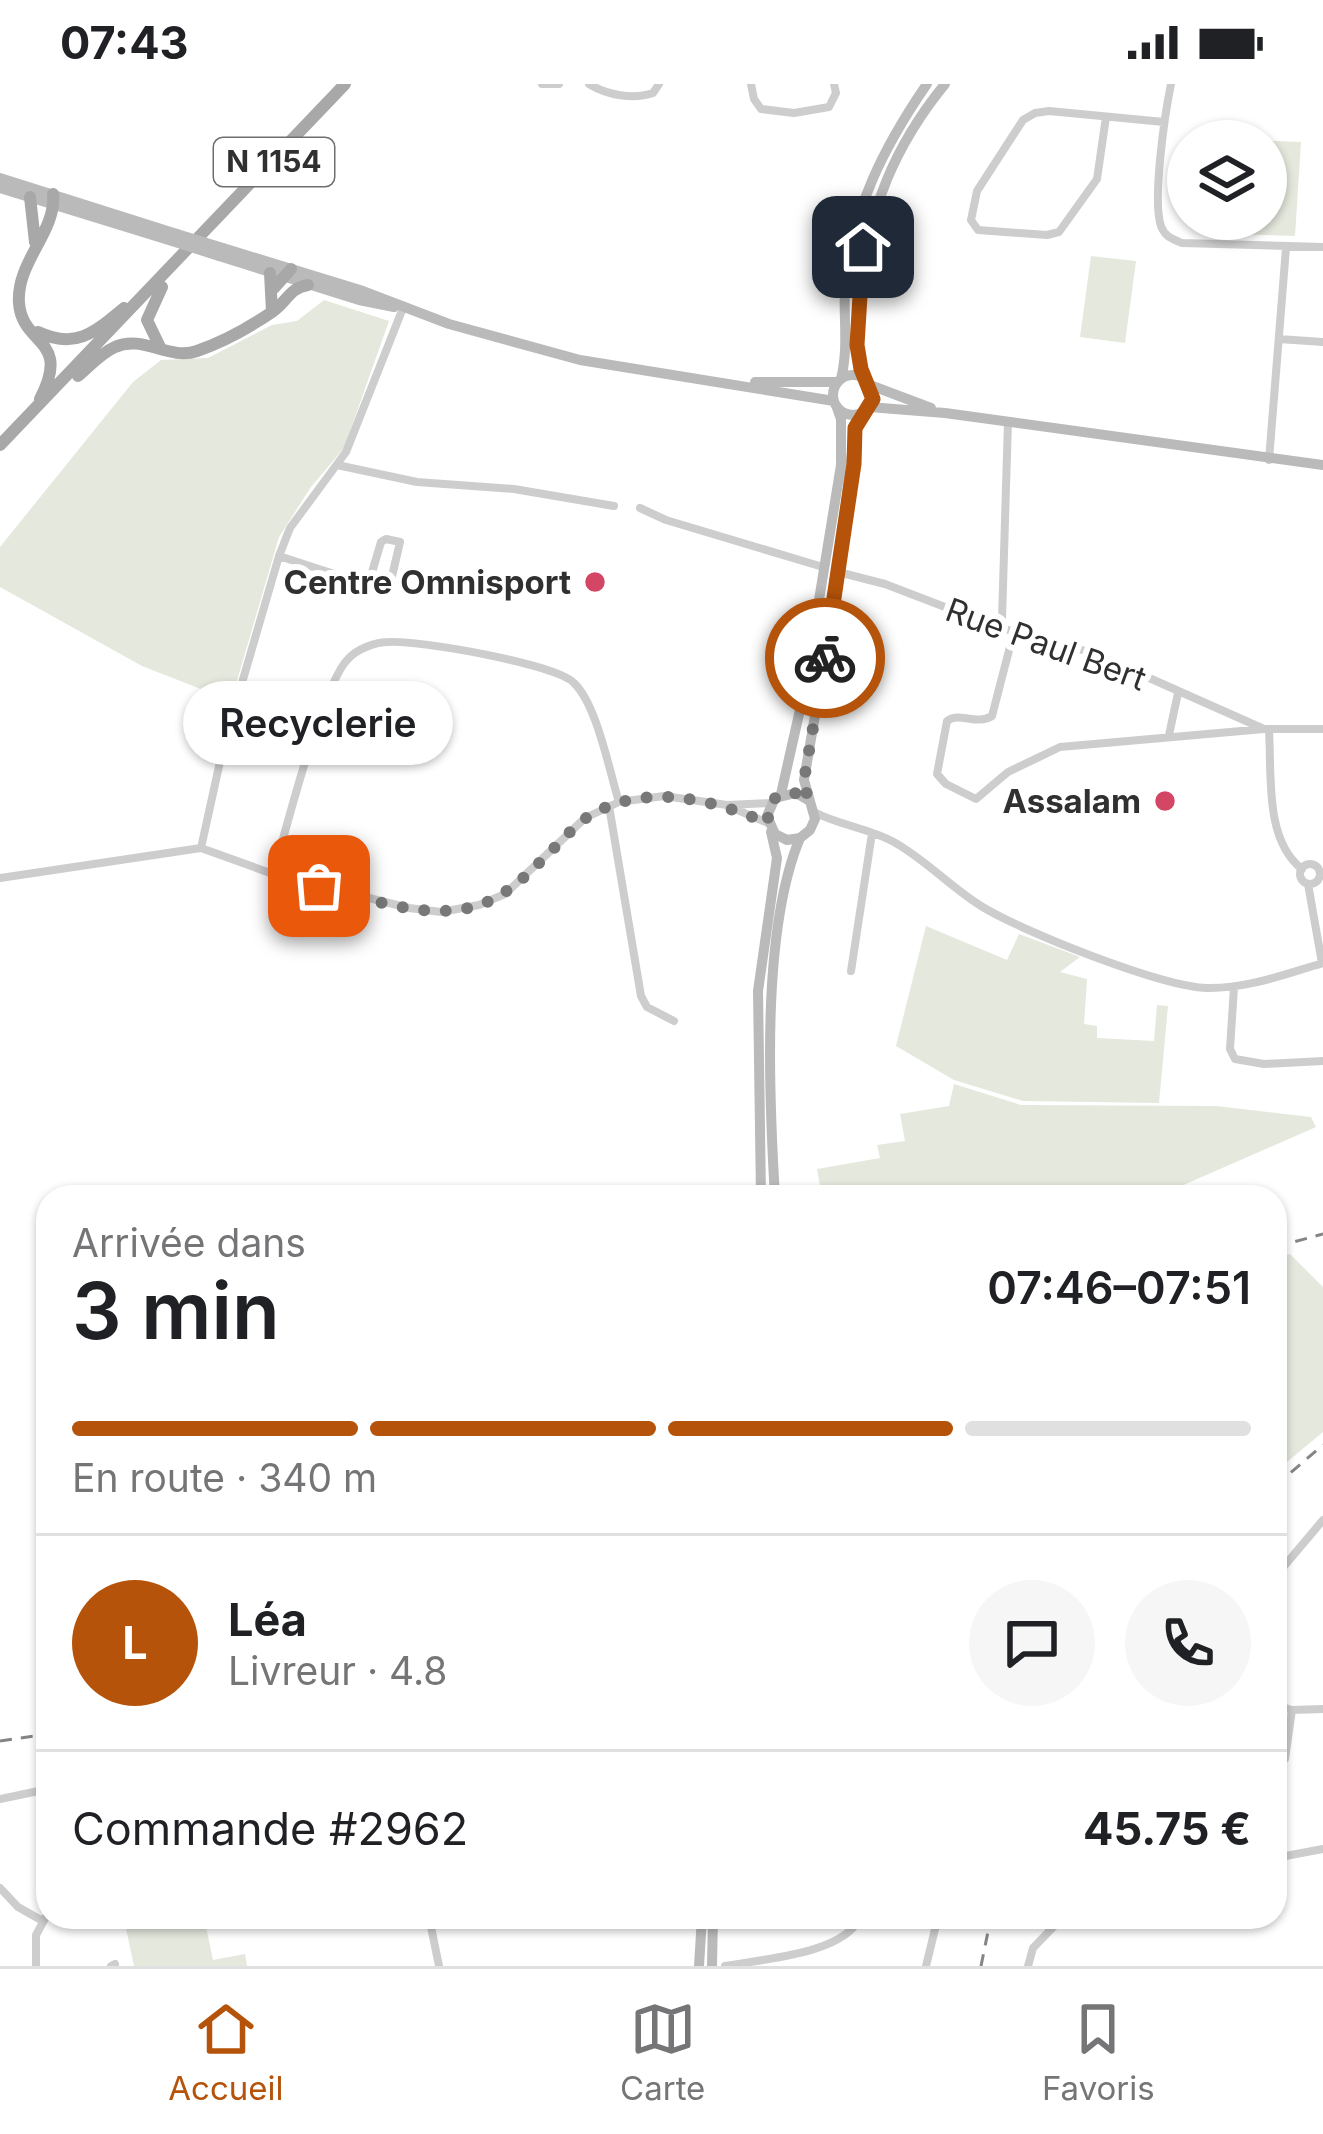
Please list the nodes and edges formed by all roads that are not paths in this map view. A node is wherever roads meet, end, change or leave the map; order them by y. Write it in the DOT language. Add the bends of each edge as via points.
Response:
graph roads {
  1 [pos="345,84"];
  2 [pos="542,84"];
  3 [pos="559,84"];
  4 [pos="590,84"];
  5 [pos="659,84"];
  6 [pos="751,84"];
  7 [pos="834,84"];
  8 [pos="927,84"];
  9 [pos="945,84"];
  10 [pos="1171,84"];
  11 [pos="1106,117"];
  12 [pos="1164,122"];
  13 [pos="0,178"];
  14 [pos="0,188"];
  15 [pos="47,203"];
  16 [pos="70,210"];
  17 [pos="175,237"];
  18 [pos="35,243"];
  19 [pos="1323,247"];
  20 [pos="1286,248"];
  21 [pos="221,252"];
  22 [pos="169,271"];
  23 [pos="283,280"];
  24 [pos="308,285"];
  25 [pos="151,291"];
  26 [pos="403,308"];
  27 [pos="32,329"];
  28 [pos="1279,339"];
  29 [pos="1323,342"];
  30 [pos="162,350"];
  31 [pos="66,378"];
  32 [pos="840,381"];
  33 [pos="868,382"];
  34 [pos="746,384"];
  35 [pos="835,403"];
  36 [pos="34,410"];
  37 [pos="866,410"];
  38 [pos="945,413"];
  39 [pos="1008,422"];
  40 [pos="0,445"];
  41 [pos="1269,460"];
  42 [pos="337,465"];
  43 [pos="1323,465"];
  44 [pos="614,506"];
  45 [pos="640,508"];
  46 [pos="279,556"];
  47 [pos="823,567"];
  48 [pos="838,572"];
  49 [pos="370,579"];
  50 [pos="998,627"];
  51 [pos="1014,632"];
  52 [pos="1178,693"];
  53 [pos="1222,713"];
  54 [pos="1323,729"];
  55 [pos="1266,730"];
  56 [pos="1221,734"];
  57 [pos="1169,735"];
  58 [pos="776,798"];
  59 [pos="614,804"];
  60 [pos="727,806"];
  61 [pos="812,806"];
  62 [pos="837,824"];
  63 [pos="769,826"];
  64 [pos="872,833"];
  65 [pos="805,834"];
  66 [pos="201,848"];
  67 [pos="1320,866"];
  68 [pos="1301,869"];
  69 [pos="273,874"];
  70 [pos="0,878"];
  71 [pos="1308,884"];
  72 [pos="1323,963"];
  73 [pos="851,971"];
  74 [pos="1234,987"];
  75 [pos="674,1021"];
  76 [pos="1323,1061"];
  77 [pos="761,1185"];
  78 [pos="774,1185"];
  79 [pos="1323,1520"];
  80 [pos="1287,1563"];
  81 [pos="1287,1709"];
  82 [pos="1323,1709"];
  83 [pos="1292,1710"];
  84 [pos="1287,1745"];
  85 [pos="36,1792"];
  86 [pos="0,1799"];
  87 [pos="1323,1849"];
  88 [pos="1287,1856"];
  89 [pos="0,1888"];
  90 [pos="36,1913"];
  91 [pos="39,1929"];
  92 [pos="432,1929"];
  93 [pos="701,1929"];
  94 [pos="713,1929"];
  95 [pos="855,1929"];
  96 [pos="935,1929"];
  97 [pos="1051,1929"];
  98 [pos="753,1964"];
  99 [pos="36,1966"];
  100 [pos="440,1966"];
  101 [pos="699,1966"];
  102 [pos="712,1966"];
  103 [pos="725,1966"];
  104 [pos="926,1966"];
  105 [pos="1028,1966"];
  1 -- 22 [label="main road, N 1154"];
  2 -- 3 [label="street"];
  4 -- 5 [label="street" via="641,97"];
  6 -- 7 [label="street" via="761,109 794,113 830,106"];
  8 -- 32 [label="main road" via="887,144 865,198 845,282 848,344"];
  9 -- 33 [label="main road" via="895,158 863,247 856,326"];
  10 -- 12 [label="street"];
  11 -- 11 [label="street" via="1049,111 1023,121 977,191 971,220 978,230 1059,232 1097,178"];
  11 -- 12 [label="street"];
  12 -- 20 [label="street" via="1159,221 1167,236"];
  13 -- 15 [label="main road"];
  14 -- 15 [label="main road"];
  15 -- 16 [label="main road"];
  15 -- 17 [label="main road"];
  15 -- 18 [label="main road"];
  15 -- 18 [label="main road" via="35,214"];
  16 -- 17 [label="main road"];
  17 -- 21 [label="main road, bridge"];
  18 -- 27 [label="main road" via="19,303"];
  19 -- 20 [label="street"];
  20 -- 28 [label="street"];
  21 -- 23 [label="main road"];
  21 -- 23 [label="main road"];
  22 -- 25 [label="main road, N 1154"];
  22 -- 30 [label="main road" via="147,320"];
  23 -- 24 [label="main road"];
  23 -- 26 [label="main road"];
  23 -- 30 [label="main road" via="272,312 196,352"];
  24 -- 26 [label="main road"];
  25 -- 27 [label="main road" via="83,339"];
  25 -- 31 [label="main road, N 1154"];
  26 -- 34 [label="main road" via="580,360"];
  26 -- 42 [label="street"];
  27 -- 36 [label="main road" via="51,365"];
  28 -- 29 [label="street"];
  28 -- 41 [label="street"];
  30 -- 31 [label="main road" via="124,344"];
  31 -- 36 [label="main road, N 1154"];
  32 -- 33 [label="main road" via="853,375"];
  32 -- 34 [label="main road"];
  32 -- 35 [label="main road"];
  33 -- 37 [label="main road" via="873,399"];
  33 -- 38 [label="main road"];
  34 -- 35 [label="main road"];
  35 -- 37 [label="main road" via="850,415"];
  35 -- 47 [label="main road" via="841,464"];
  36 -- 40 [label="main road, N 1154"];
  37 -- 38 [label="main road"];
  37 -- 48 [label="main road" via="855,428"];
  38 -- 39 [label="main road"];
  39 -- 41 [label="main road"];
  39 -- 50 [label="street"];
  41 -- 43 [label="main road"];
  42 -- 44 [label="street"];
  42 -- 46 [label="street"];
  45 -- 47 [label="street"];
  46 -- 49 [label="street"];
  46 -- 66 [label="street"];
  47 -- 58 [label="main road" via="804,692"];
  48 -- 50 [label="street, Rue Paul Bert"];
  48 -- 61 [label="main road" via="804,780"];
  49 -- 49 [label="street" via="394,581 400,542 380,542"];
  50 -- 51 [label="street, Rue Paul Bert"];
  51 -- 52 [label="street, Rue Paul Bert" via="1094,653"];
  51 -- 57 [label="street" via="992,716 947,721 937,770 946,784 976,799 1049,750"];
  52 -- 53 [label="street, Rue Paul Bert"];
  52 -- 57 [label="street"];
  53 -- 55 [label="street, Rue Paul Bert"];
  53 -- 56 [label="street"];
  54 -- 55 [label="street, Rue Paul Bert"];
  55 -- 56 [label="street"];
  55 -- 68 [label="street" via="1275,825"];
  56 -- 57 [label="street"];
  58 -- 60 [label="street"];
  58 -- 61 [label="main road" via="796,793"];
  58 -- 63 [label="main road"];
  59 -- 60 [label="street" via="664,796"];
  59 -- 69 [label="street" via="585,818 505,894 463,909 409,908"];
  59 -- 69 [label="street" via="586,698 565,674 385,642 352,655 331,687"];
  59 -- 75 [label="street" via="641,995"];
  60 -- 63 [label="street"];
  61 -- 62 [label="street"];
  61 -- 65 [label="main road"];
  62 -- 64 [label="street"];
  62 -- 65 [label="street"];
  63 -- 65 [label="main road" via="787,840"];
  63 -- 77 [label="main road" via="776,858 758,991"];
  64 -- 73 [label="street"];
  64 -- 74 [label="street" via="1027,929 1164,980"];
  65 -- 78 [label="main road" via="786,884 772,991"];
  66 -- 69 [label="street"];
  66 -- 70 [label="street"];
  67 -- 68 [label="street"];
  67 -- 71 [label="street"];
  68 -- 71 [label="street"];
  71 -- 72 [label="street"];
  72 -- 74 [label="street"];
  74 -- 76 [label="street" via="1235,1059"];
  79 -- 80 [label="street"];
  81 -- 83 [label="street"];
  82 -- 83 [label="street"];
  83 -- 84 [label="street"];
  85 -- 86 [label="street"];
  87 -- 88 [label="street"];
  89 -- 90 [label="street"];
  91 -- 99 [label="street"];
  92 -- 100 [label="street"];
  93 -- 101 [label="main road"];
  94 -- 102 [label="main road"];
  95 -- 98 [label="street" via="836,1943"];
  96 -- 104 [label="street"];
  97 -- 105 [label="street"];
  98 -- 103 [label="street"];
}
